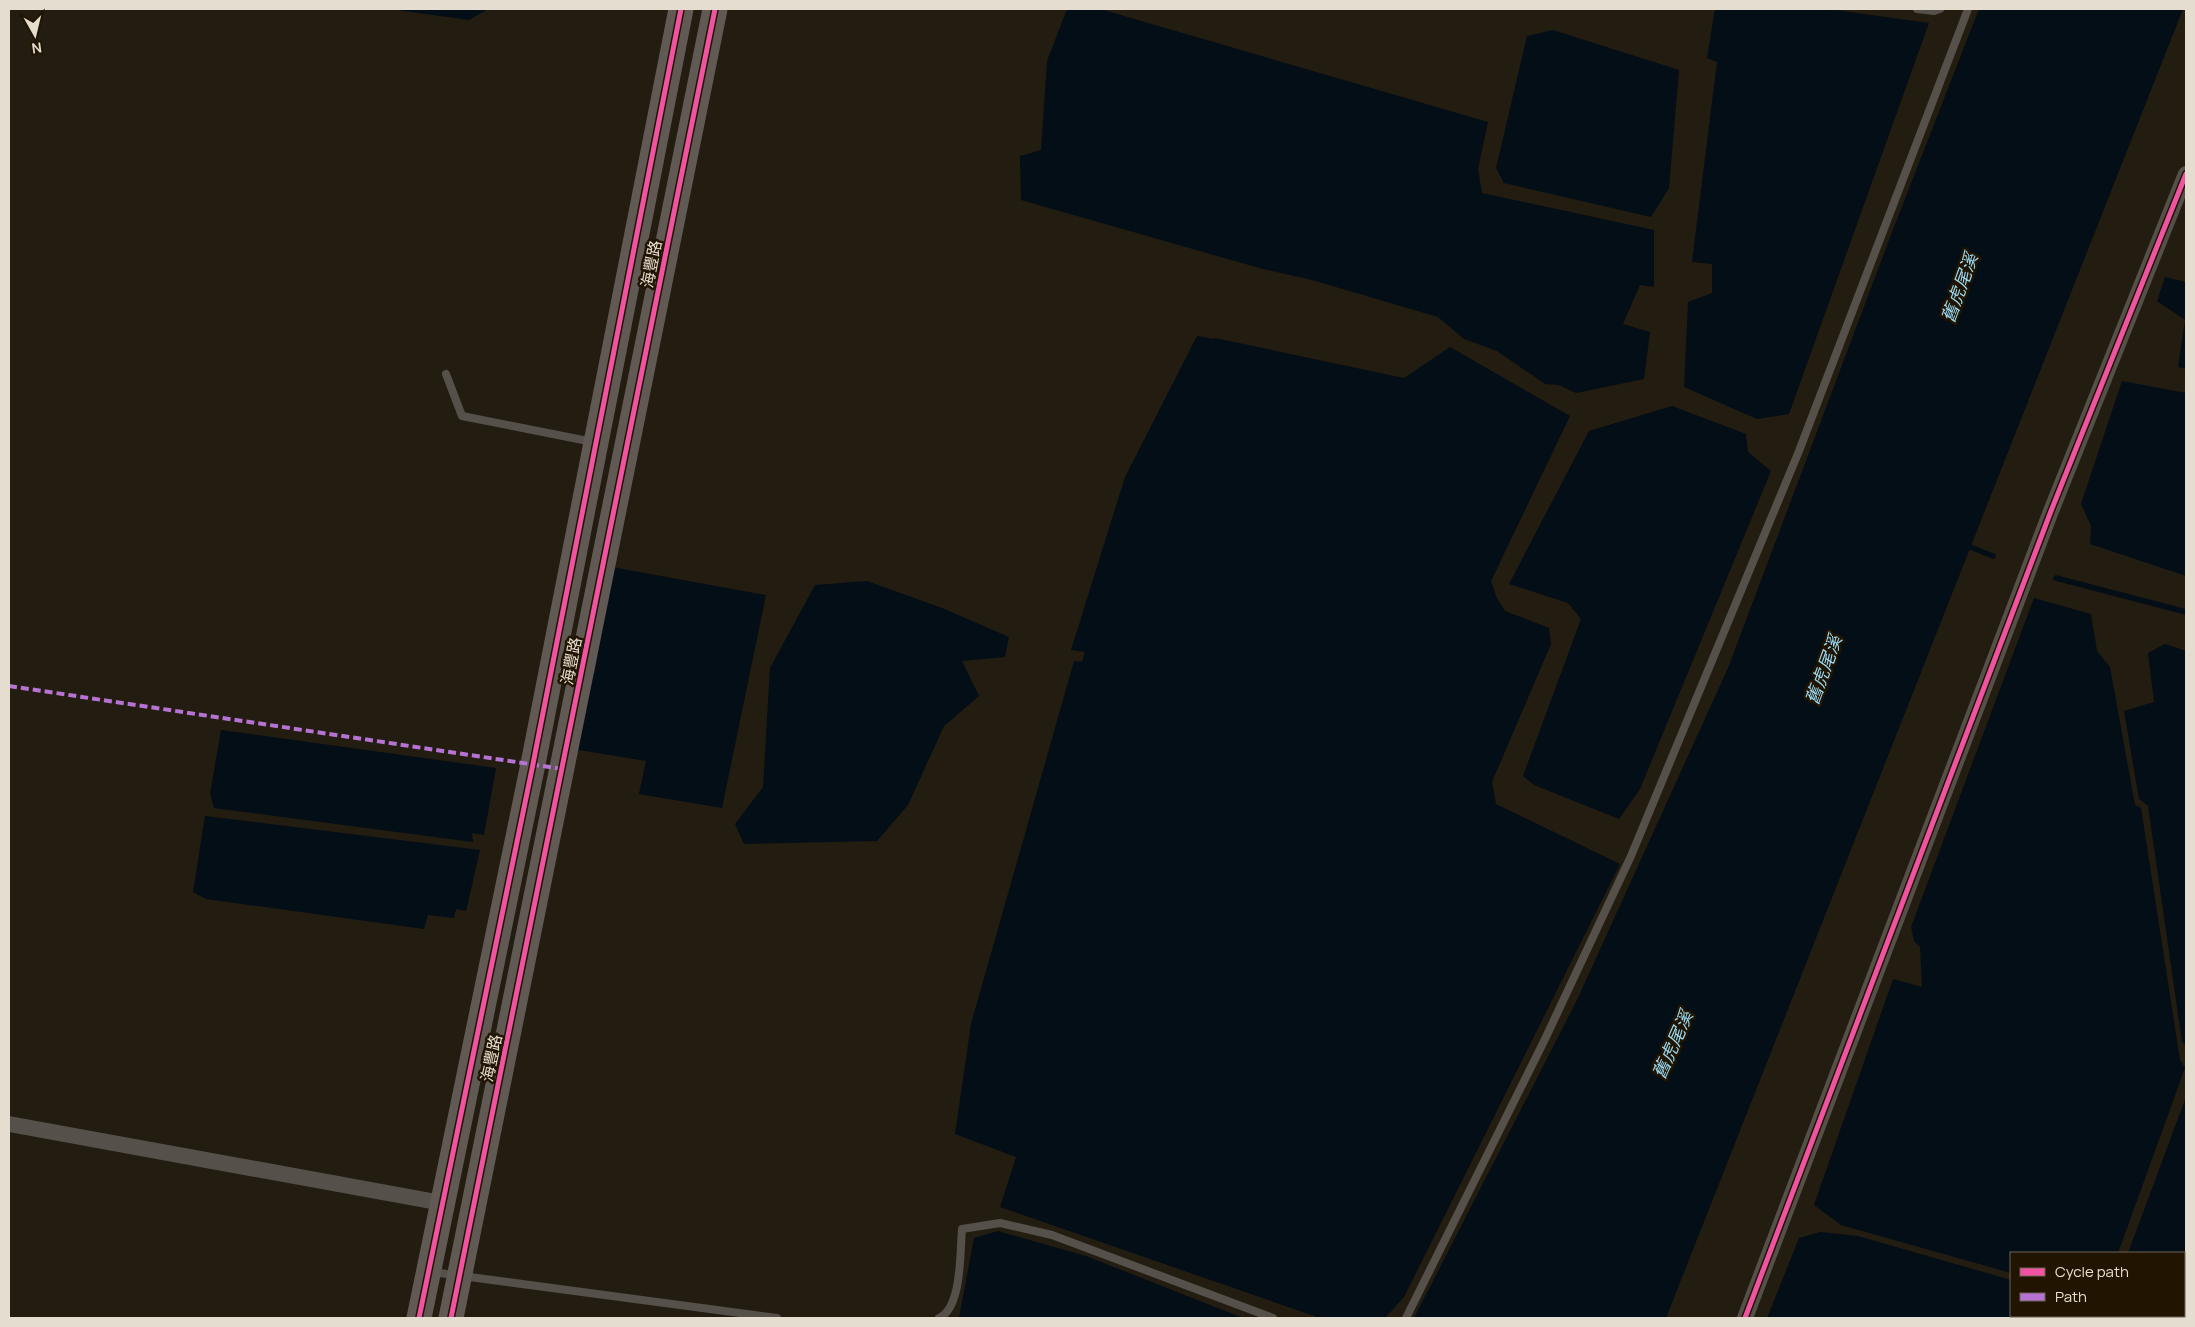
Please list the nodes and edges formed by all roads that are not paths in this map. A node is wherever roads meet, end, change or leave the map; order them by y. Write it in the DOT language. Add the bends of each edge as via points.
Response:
graph roads {
  1 [pos="681,9"];
  2 [pos="715,9"];
  3 [pos="1917,9"];
  4 [pos="1940,9"];
  5 [pos="1968,9"];
  6 [pos="2186,174"];
  7 [pos="446,374"];
  8 [pos="595,443"];
  9 [pos="9,1124"];
  10 [pos="442,1203"];
  11 [pos="428,1271"];
  12 [pos="459,1277"];
  13 [pos="419,1318"];
  14 [pos="451,1318"];
  15 [pos="777,1318"];
  16 [pos="939,1318"];
  17 [pos="1273,1318"];
  18 [pos="1406,1318"];
  19 [pos="1745,1318"];
  1 -- 8 [label="main road, 海豐路"];
  2 -- 12 [label="main road, 海豐路"];
  3 -- 4 [label="lane"];
  5 -- 18 [label="lane" via="1799,451 1631,856 1546,1037"];
  6 -- 19 [label="street" via="2052,511"];
  7 -- 8 [label="lane" via="462,416"];
  8 -- 10 [label="main road, 海豐路" via="533,764"];
  9 -- 10 [label="street"];
  10 -- 11 [label="main road, 海豐路"];
  11 -- 12 [label="lane"];
  11 -- 13 [label="main road, 海豐路"];
  12 -- 14 [label="main road, 海豐路"];
  12 -- 15 [label="lane"];
  16 -- 17 [label="lane" via="956,1297 962,1229 1000,1223 1052,1235"];
}
